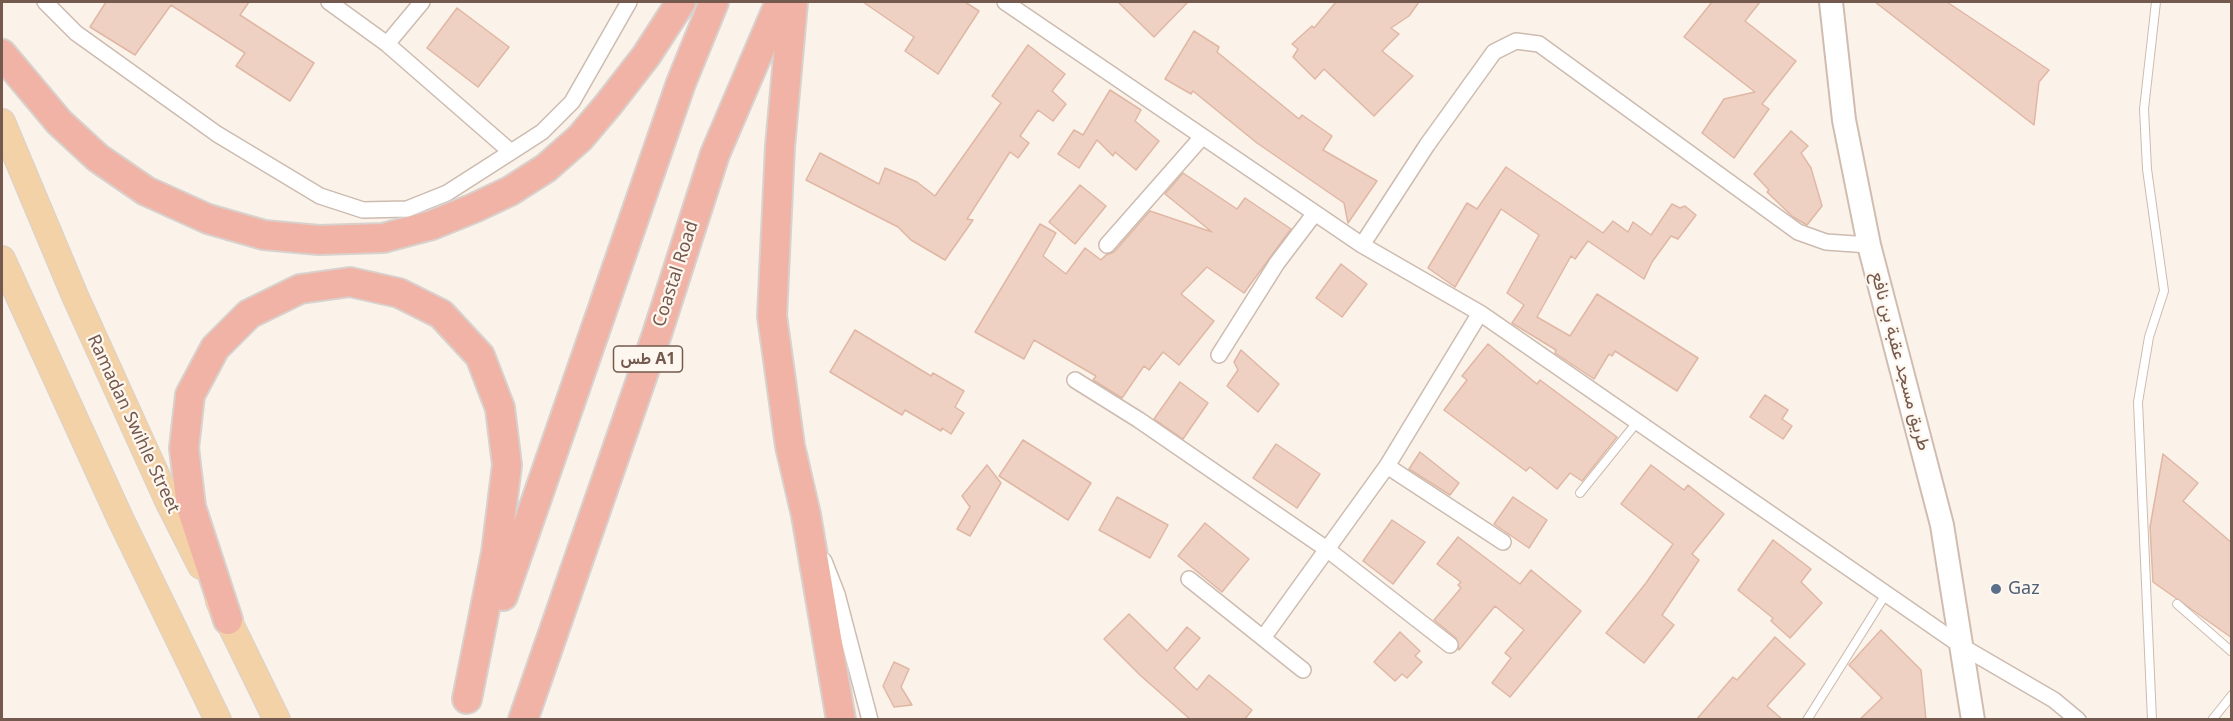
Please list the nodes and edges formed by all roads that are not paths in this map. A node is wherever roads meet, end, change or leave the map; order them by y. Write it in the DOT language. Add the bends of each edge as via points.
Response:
graph roads {
  1 [pos="45,2"];
  2 [pos="329,2"];
  3 [pos="422,2"];
  4 [pos="629,2"];
  5 [pos="681,2"];
  6 [pos="714,2"];
  7 [pos="780,2"];
  8 [pos="793,2"];
  9 [pos="1005,2"];
  10 [pos="1831,2"];
  11 [pos="2156,2"];
  12 [pos="387,44"];
  13 [pos="2,54"];
  14 [pos="2,122"];
  15 [pos="1202,137"];
  16 [pos="511,152"];
  17 [pos="1315,213"];
  18 [pos="1107,245"];
  19 [pos="1362,245"];
  20 [pos="1869,245"];
  21 [pos="2,259"];
  22 [pos="1480,313"];
  23 [pos="1219,355"];
  24 [pos="1075,380"];
  25 [pos="1638,421"];
  26 [pos="1387,466"];
  27 [pos="1580,493"];
  28 [pos="806,515"];
  29 [pos="1503,542"];
  30 [pos="1328,550"];
  31 [pos="1190,579"];
  32 [pos="1886,593"];
  33 [pos="2177,604"];
  34 [pos="228,620"];
  35 [pos="1263,638"];
  36 [pos="1450,645"];
  37 [pos="1963,647"];
  38 [pos="2232,652"];
  39 [pos="1303,670"];
  40 [pos="2232,696"];
  41 [pos="463,709"];
  42 [pos="218,720"];
  43 [pos="277,720"];
  44 [pos="523,720"];
  45 [pos="841,720"];
  46 [pos="870,720"];
  47 [pos="1807,720"];
  48 [pos="1973,720"];
  49 [pos="2078,720"];
  50 [pos="2152,720"];
  51 [pos="2212,720"];
  1 -- 16 [label="street" via="76,33 217,134 320,196 363,210 407,209 447,193"];
  2 -- 12 [label="street"];
  3 -- 12 [label="street"];
  4 -- 16 [label="street" via="572,102 542,132"];
  5 -- 13 [label="highway" via="608,105 580,138 546,168 474,208 383,238 319,240 264,235 208,219 146,191 98,158 59,122"];
  6 -- 41 [label="highway, طس A1" via="681,83"];
  7 -- 44 [label="highway, Coastal Road / طس A1" via="715,154"];
  8 -- 28 [label="highway" via="780,147 772,316 790,446"];
  9 -- 15 [label="street"];
  10 -- 20 [label="street, طريق مسجد عقبة بن نافع" via="1844,120"];
  11 -- 50 [label="lane" via="2144,109 2147,169 2164,291 2149,337 2138,402"];
  12 -- 16 [label="street"];
  14 -- 34 [label="main road, Ramadan Swihle Street" via="41,220 169,503"];
  15 -- 17 [label="street"];
  15 -- 18 [label="street"];
  17 -- 19 [label="street"];
  17 -- 23 [label="street" via="1277,263"];
  19 -- 20 [label="street" via="1494,52 1516,41 1539,44 1798,232 1826,242"];
  19 -- 22 [label="street"];
  20 -- 37 [label="street, طريق مسجد عقبة بن نافع" via="1930,473"];
  21 -- 42 [label="main road" via="120,518"];
  22 -- 25 [label="street"];
  22 -- 26 [label="street"];
  24 -- 30 [label="street"];
  25 -- 27 [label="lane"];
  25 -- 32 [label="street"];
  26 -- 29 [label="street"];
  26 -- 30 [label="street"];
  28 -- 45 [label="highway"];
  28 -- 46 [label="street" via="837,594"];
  30 -- 35 [label="street"];
  30 -- 36 [label="street"];
  31 -- 35 [label="street"];
  32 -- 37 [label="street"];
  32 -- 47 [label="lane"];
  33 -- 38 [label="lane"];
  34 -- 41 [label="highway" via="191,507 184,448 190,395 215,348 249,314 300,289 350,282 399,293 441,314 480,356 500,408 507,465 496,553"];
  34 -- 43 [label="main road, Ramadan Swihle Street"];
  35 -- 39 [label="street"];
  37 -- 48 [label="street, طريق مسجد عقبة بن نافع"];
  37 -- 49 [label="street" via="2054,700"];
  40 -- 51 [label="lane"];
}
